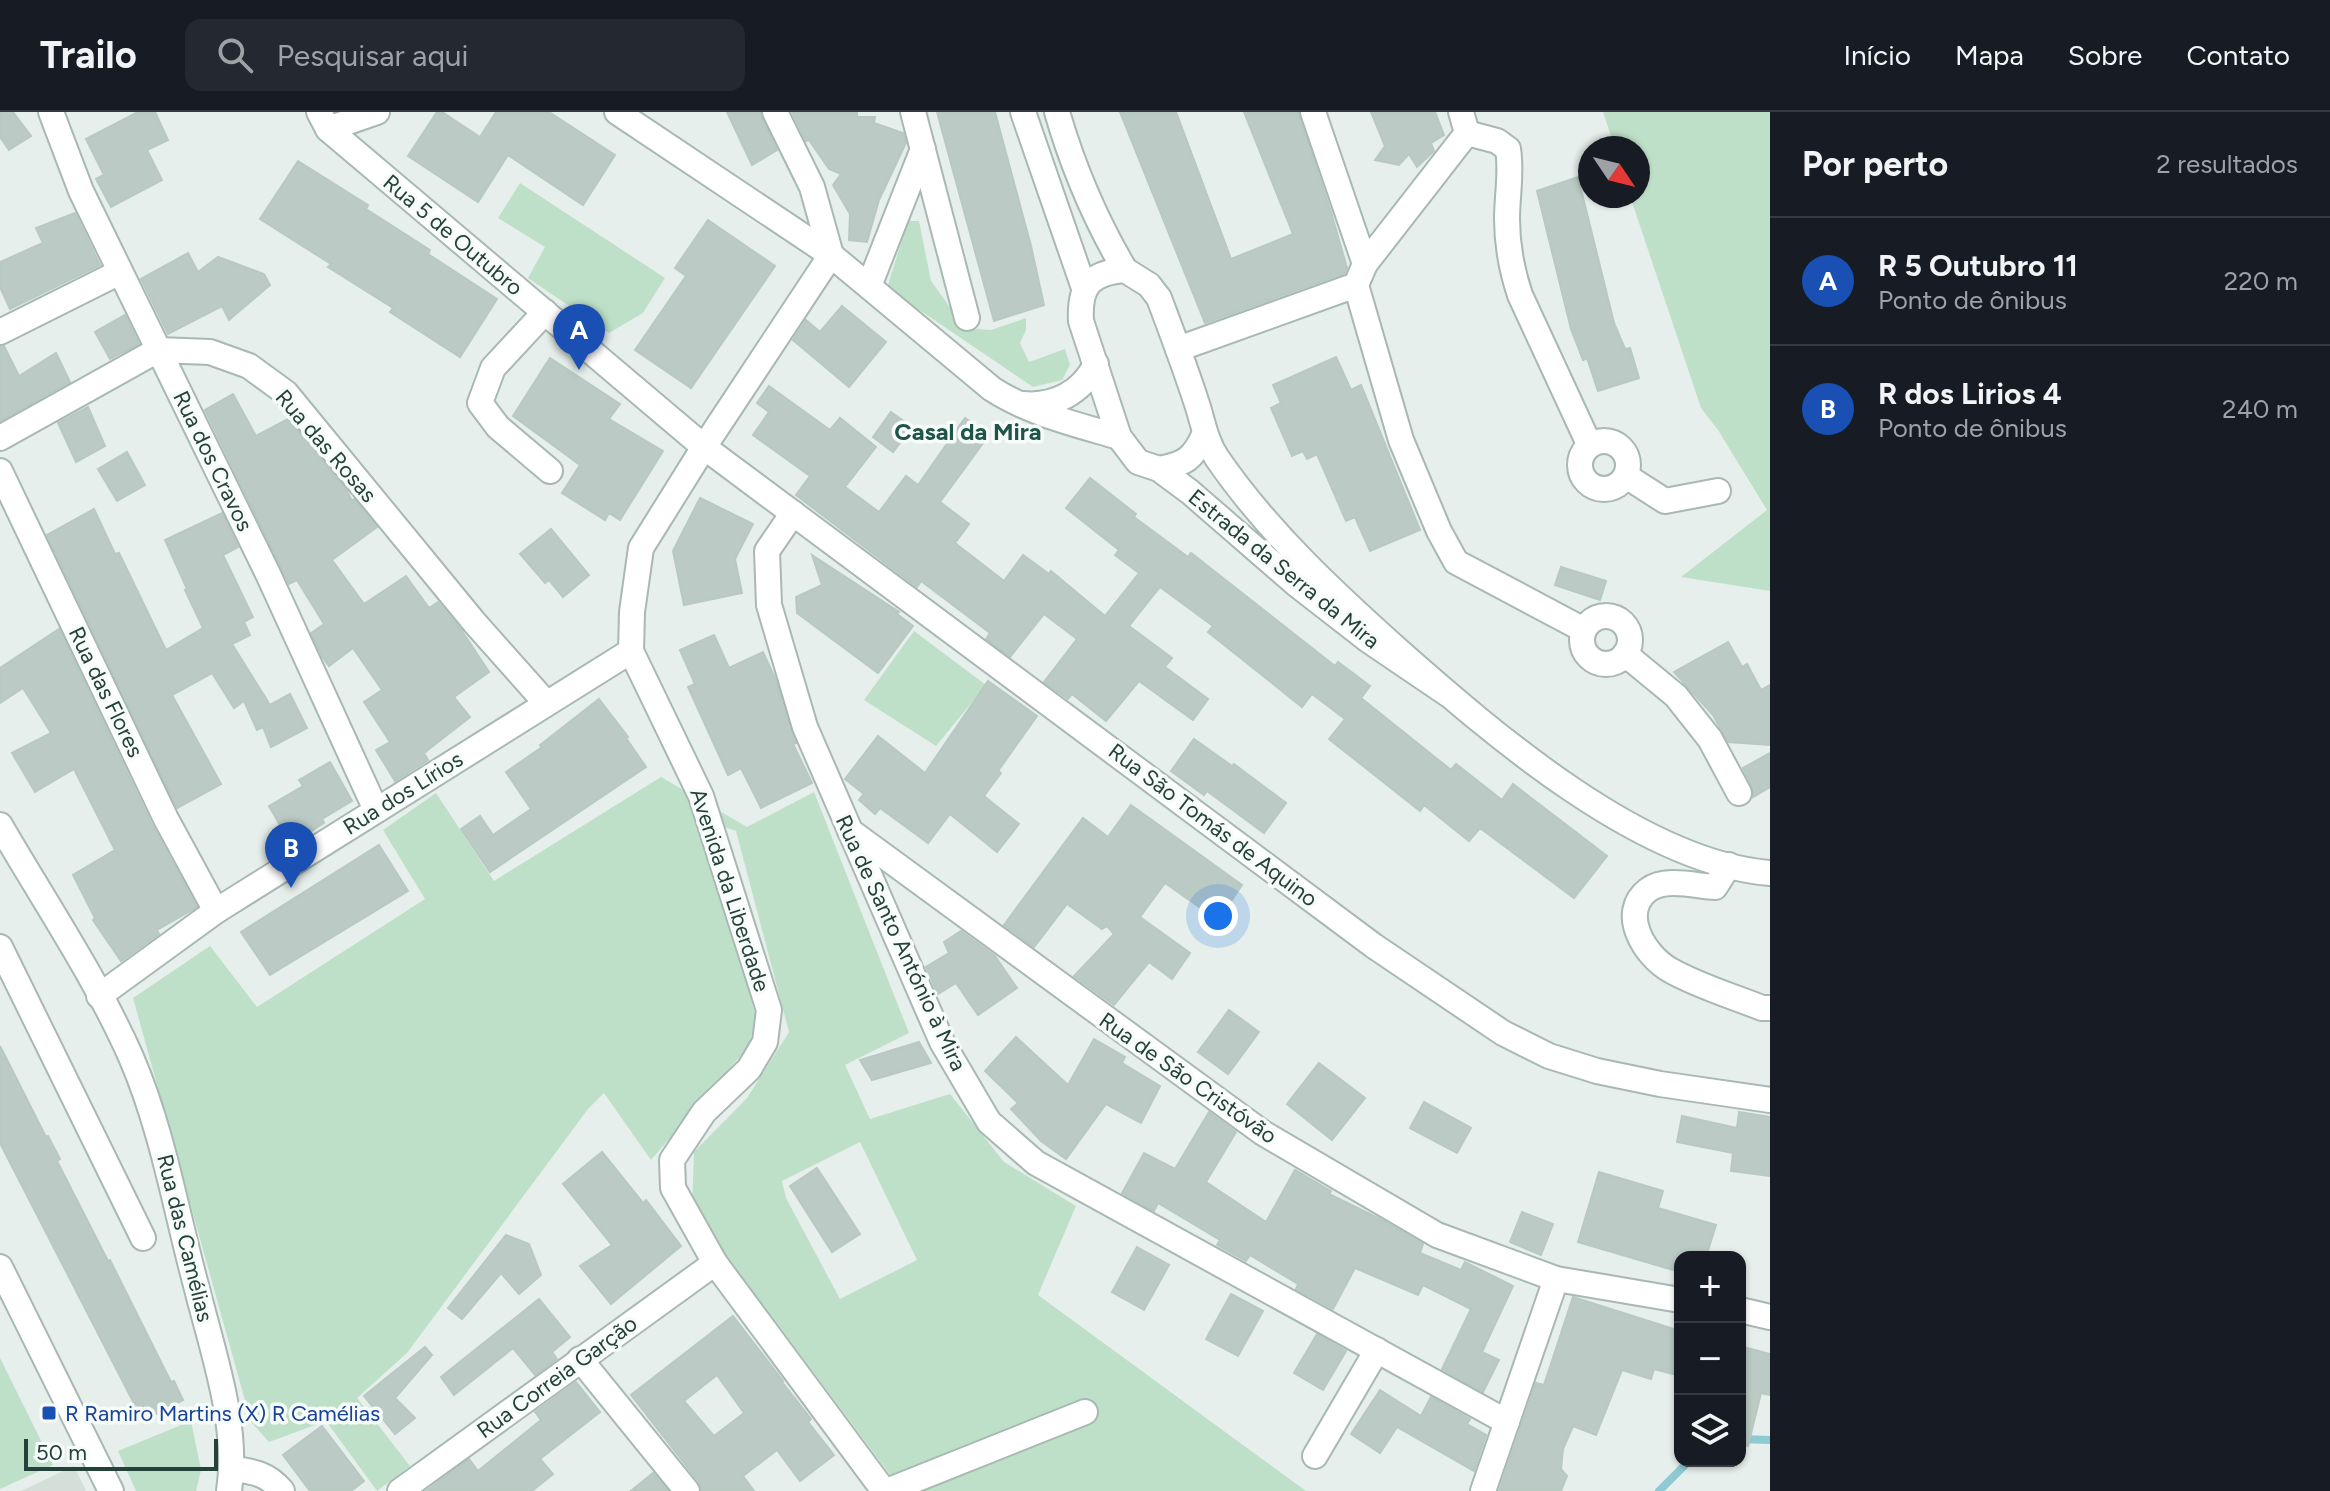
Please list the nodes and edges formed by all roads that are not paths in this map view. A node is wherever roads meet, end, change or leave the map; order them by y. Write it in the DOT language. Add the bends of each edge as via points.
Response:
graph roads {
  1 [pos="51,112"];
  2 [pos="377,112"];
  3 [pos="617,112"];
  4 [pos="775,112"];
  5 [pos="913,112"];
  6 [pos="1023,112"];
  7 [pos="1057,112"];
  8 [pos="1313,112"];
  9 [pos="323,121"];
  10 [pos="1464,123"];
  11 [pos="923,149"];
  12 [pos="831,255"];
  13 [pos="1125,270"];
  14 [pos="120,272"];
  15 [pos="1361,274"];
  16 [pos="869,286"];
  17 [pos="1084,288"];
  18 [pos="545,312"];
  19 [pos="967,318"];
  20 [pos="0,332"];
  21 [pos="1178,349"];
  22 [pos="158,350"];
  23 [pos="1096,364"];
  24 [pos="1014,403"];
  25 [pos="1204,435"];
  26 [pos="1119,437"];
  27 [pos="0,438"];
  28 [pos="1589,444"];
  29 [pos="704,447"];
  30 [pos="1159,469"];
  31 [pos="0,471"];
  32 [pos="550,471"];
  33 [pos="1626,476"];
  34 [pos="1718,491"];
  35 [pos="793,513"];
  36 [pos="1584,630"];
  37 [pos="631,651"];
  38 [pos="1625,654"];
  39 [pos="1449,695"];
  40 [pos="546,703"];
  41 [pos="1739,793"];
  42 [pos="376,810"];
  43 [pos="0,825"];
  44 [pos="848,829"];
  45 [pos="1729,865"];
  46 [pos="1770,873"];
  47 [pos="216,911"];
  48 [pos="0,947"];
  49 [pos="99,996"];
  50 [pos="1770,1008"];
  51 [pos="1770,1100"];
  52 [pos="143,1238"];
  53 [pos="715,1263"];
  54 [pos="0,1267"];
  55 [pos="1556,1279"];
  56 [pos="1674,1299"];
  57 [pos="1746,1311"];
  58 [pos="1770,1317"];
  59 [pos="1377,1350"];
  60 [pos="580,1359"];
  61 [pos="1085,1412"];
  62 [pos="1507,1422"];
  63 [pos="1315,1456"];
  64 [pos="230,1480"];
  65 [pos="111,1491"];
  66 [pos="282,1491"];
  67 [pos="400,1491"];
  68 [pos="687,1491"];
  69 [pos="886,1491"];
  70 [pos="1483,1491"];
  1 -- 14 [label="street, Rua dos Cravos"];
  2 -- 9 [label="street"];
  3 -- 12 [label="street"];
  4 -- 12 [label="street" via="812,187"];
  5 -- 11 [label="street"];
  6 -- 17 [label="street, Estrada da Serra da Mira"];
  7 -- 13 [label="street, Estrada da Serra da Mira" via="1104,235"];
  8 -- 15 [label="street"];
  9 -- 18 [label="street, Rua 5 de Outubro"];
  10 -- 15 [label="street"];
  10 -- 28 [label="street" via="1508,149 1513,272"];
  11 -- 16 [label="street"];
  11 -- 19 [label="street"];
  12 -- 16 [label="street"];
  12 -- 29 [label="street, Avenida da Liberdade"];
  13 -- 17 [label="street" via="1099,275"];
  13 -- 21 [label="street, Estrada da Serra da Mira" via="1159,298"];
  14 -- 20 [label="street"];
  14 -- 22 [label="street, Rua dos Cravos"];
  15 -- 21 [label="street"];
  15 -- 36 [label="street" via="1401,440 1456,562"];
  16 -- 24 [label="street"];
  17 -- 23 [label="street, Estrada da Serra da Mira" via="1081,321"];
  18 -- 29 [label="street, Rua 5 de Outubro"];
  18 -- 32 [label="street" via="493,368 480,403 498,427"];
  21 -- 25 [label="street, Estrada da Serra da Mira"];
  22 -- 27 [label="street"];
  22 -- 40 [label="street, Rua das Rosas" via="210,352 249,366 286,393"];
  22 -- 42 [label="street, Rua dos Cravos"];
  23 -- 24 [label="street" via="1087,381 1068,396 1035,405"];
  23 -- 26 [label="street, Estrada da Serra da Mira"];
  24 -- 26 [label="street"];
  25 -- 30 [label="street, Estrada da Serra da Mira" via="1196,452 1180,465"];
  25 -- 39 [label="street, Estrada da Serra da Mira" via="1239,487 1309,567"];
  26 -- 30 [label="street, Estrada da Serra da Mira" via="1138,462"];
  28 -- 33 [label="street" via="1605,440 1619,446 1628,459"];
  28 -- 33 [label="street" via="1579,466 1585,480 1606,489"];
  29 -- 35 [label="street, Rua São Tomás de Aquino"];
  29 -- 37 [label="street, Avenida da Liberdade" via="641,548"];
  30 -- 39 [label="street, Estrada da Serra da Mira" via="1320,603"];
  31 -- 47 [label="street, Rua das Flores" via="166,819"];
  33 -- 34 [label="street" via="1665,501"];
  35 -- 44 [label="street, Rua de Santo António à Mira" via="767,551 769,605 805,727"];
  35 -- 51 [label="street, Rua São Tomás de Aquino" via="1374,946 1503,1033 1549,1056 1597,1071"];
  36 -- 38 [label="street" via="1582,645 1597,663 1613,663"];
  36 -- 38 [label="street" via="1602,616 1618,619 1630,639"];
  37 -- 40 [label="street, Rua dos Lírios"];
  37 -- 53 [label="street, Avenida da Liberdade" via="701,796 769,1010 765,1042 749,1069 704,1112 672,1160 673,1188"];
  38 -- 41 [label="street" via="1676,696 1710,739"];
  39 -- 45 [label="street, Estrada da Serra da Mira" via="1588,800 1683,850"];
  40 -- 42 [label="street, Rua dos Lírios"];
  42 -- 47 [label="street, Rua dos Lírios"];
  43 -- 49 [label="street, Rua das Camélias"];
  44 -- 55 [label="street, Rua de São Cristóvão" via="1263,1133 1437,1235"];
  44 -- 59 [label="street, Rua de Santo António à Mira" via="942,1042 989,1122 1036,1163"];
  45 -- 46 [label="street, Estrada da Serra da Mira"];
  45 -- 50 [label="street" via="1715,887 1670,883 1649,889 1637,906 1635,931 1668,970"];
  47 -- 49 [label="street, Rua dos Lírios"];
  48 -- 52 [label="street"];
  49 -- 64 [label="street, Rua das Camélias" via="131,1057 166,1163 231,1434"];
  53 -- 60 [label="street, Rua Correia Garção"];
  53 -- 69 [label="street, Avenida da Liberdade"];
  54 -- 65 [label="street"];
  55 -- 56 [label="street"];
  55 -- 62 [label="street"];
  57 -- 58 [label="street"];
  59 -- 62 [label="street, Rua de Santo António à Mira"];
  59 -- 63 [label="street"];
  60 -- 67 [label="street, Rua Correia Garção"];
  60 -- 68 [label="street"];
  61 -- 69 [label="street"];
  62 -- 70 [label="street"];
  64 -- 66 [label="street" via="261,1474"];
}
